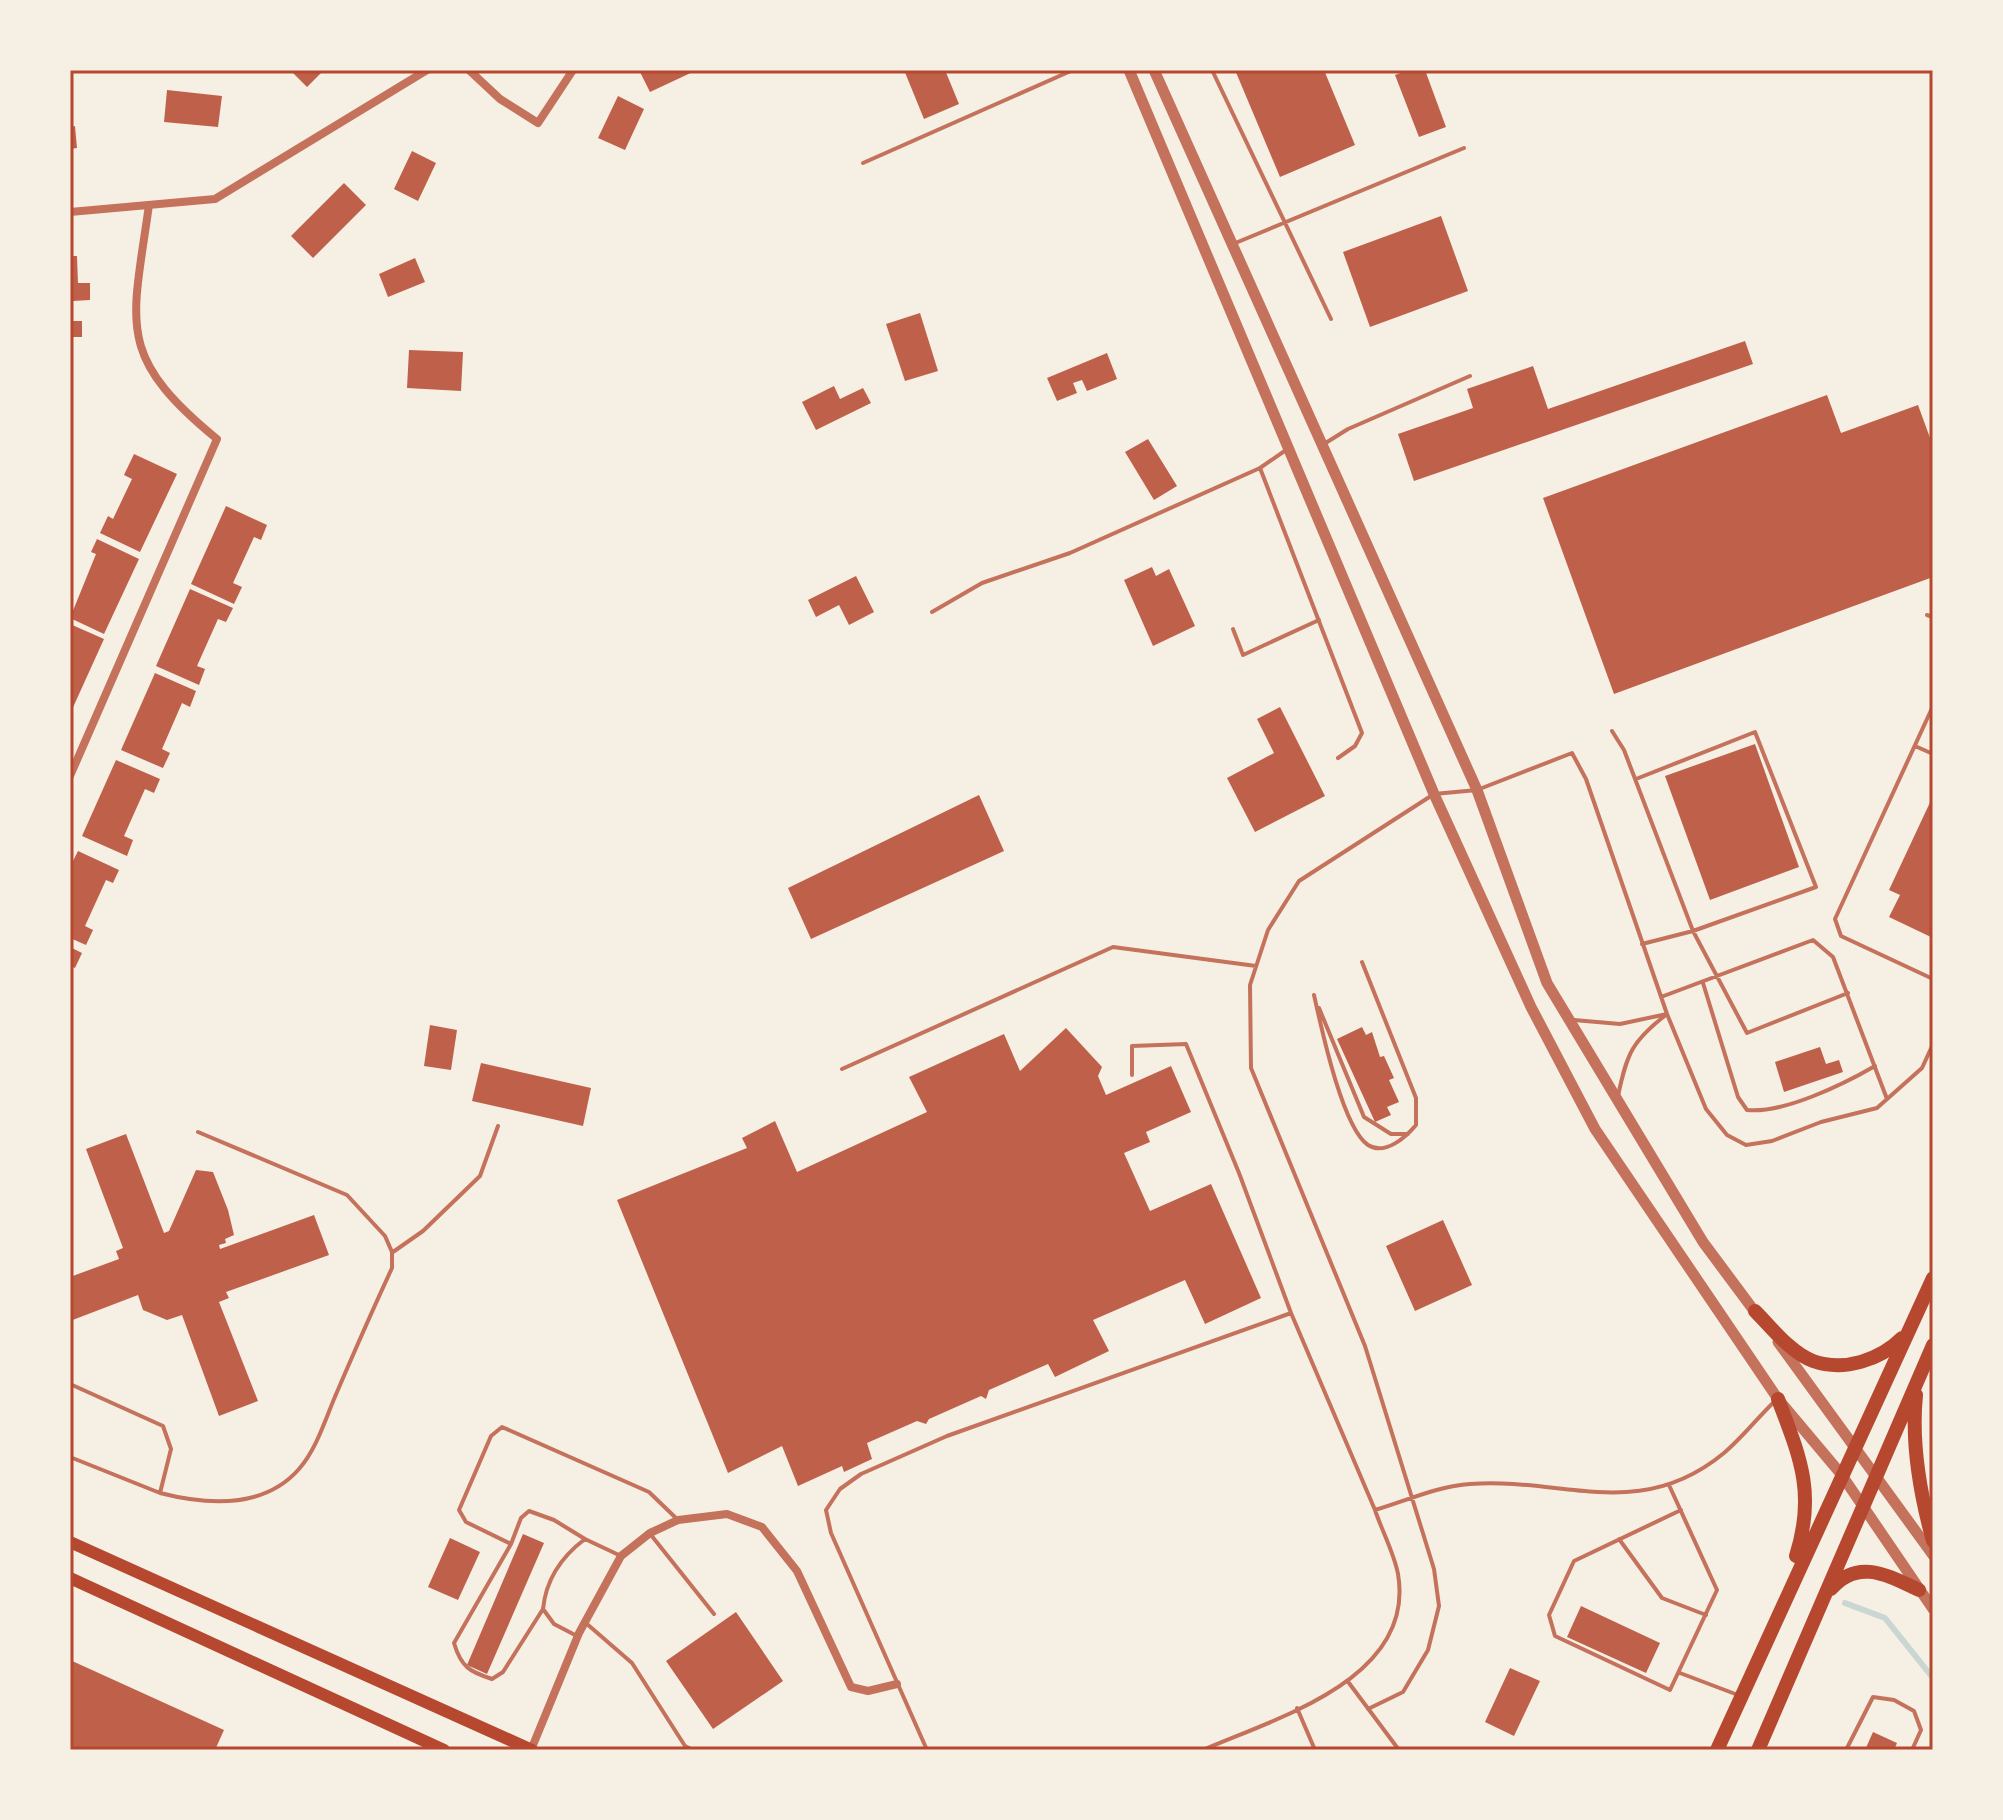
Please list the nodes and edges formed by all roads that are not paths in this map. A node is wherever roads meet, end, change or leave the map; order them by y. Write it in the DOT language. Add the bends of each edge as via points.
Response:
graph roads {
  1 [pos="427,70"];
  2 [pos="469,70"];
  3 [pos="573,70"];
  4 [pos="1073,70"];
  5 [pos="1129,70"];
  6 [pos="1154,70"];
  7 [pos="1212,70"];
  8 [pos="1464,148"];
  9 [pos="863,163"];
  10 [pos="149,205"];
  11 [pos="70,212"];
  12 [pos="1286,219"];
  13 [pos="1231,245"];
  14 [pos="1331,319"];
  15 [pos="1470,376"];
  16 [pos="1322,445"];
  17 [pos="1288,449"];
  18 [pos="1260,468"];
  19 [pos="932,612"];
  20 [pos="1927,615"];
  21 [pos="1933,617"];
  22 [pos="1319,620"];
  23 [pos="1233,629"];
  24 [pos="1933,706"];
  25 [pos="1612,731"];
  26 [pos="1915,746"];
  27 [pos="1933,754"];
  28 [pos="1338,758"];
  29 [pos="70,776"];
  30 [pos="1636,779"];
  31 [pos="1477,790"];
  32 [pos="1434,794"];
  33 [pos="1693,931"];
  34 [pos="1642,944"];
  35 [pos="1362,962"];
  36 [pos="1256,966"];
  37 [pos="1716,978"];
  38 [pos="1933,979"];
  39 [pos="1703,983"];
  40 [pos="1848,993"];
  41 [pos="1661,997"];
  42 [pos="1667,1014"];
  43 [pos="1569,1019"];
  44 [pos="1933,1044"];
  45 [pos="1875,1066"];
  46 [pos="842,1069"];
  47 [pos="1132,1075"];
  48 [pos="1617,1098"];
  49 [pos="1887,1099"];
  50 [pos="498,1126"];
  51 [pos="198,1132"];
  52 [pos="1408,1134"];
  53 [pos="392,1252"];
  54 [pos="1933,1278"];
  55 [pos="1755,1311"];
  56 [pos="1291,1313"];
  57 [pos="1910,1329"];
  58 [pos="1933,1345"];
  59 [pos="1917,1379"];
  60 [pos="70,1384"];
  61 [pos="1778,1399"];
  62 [pos="1855,1447"];
  63 [pos="70,1457"];
  64 [pos="1841,1474"];
  65 [pos="1876,1481"];
  66 [pos="1669,1485"];
  67 [pos="160,1493"];
  68 [pos="1412,1500"];
  69 [pos="1865,1506"];
  70 [pos="1375,1510"];
  71 [pos="1681,1510"];
  72 [pos="678,1520"];
  73 [pos="650,1533"];
  74 [pos="585,1539"];
  75 [pos="1619,1539"];
  76 [pos="1933,1541"];
  77 [pos="70,1542"];
  78 [pos="511,1544"];
  79 [pos="1933,1555"];
  80 [pos="621,1556"];
  81 [pos="70,1578"];
  82 [pos="1919,1590"];
  83 [pos="543,1609"];
  84 [pos="1933,1609"];
  85 [pos="1779,1612"];
  86 [pos="714,1614"];
  87 [pos="1706,1615"];
  88 [pos="1816,1618"];
  89 [pos="585,1622"];
  90 [pos="577,1636"];
  91 [pos="1680,1673"];
  92 [pos="1349,1683"];
  93 [pos="897,1684"];
  94 [pos="1740,1696"];
  95 [pos="1297,1708"];
  96 [pos="1368,1709"];
  97 [pos="444,1750"];
  98 [pos="532,1750"];
  99 [pos="693,1750"];
  100 [pos="927,1750"];
  101 [pos="1203,1750"];
  102 [pos="1315,1750"];
  103 [pos="1399,1750"];
  104 [pos="1717,1750"];
  105 [pos="1758,1750"];
  106 [pos="1846,1750"];
  107 [pos="1912,1750"];
  1 -- 10 [label="street" via="215,199"];
  2 -- 3 [label="street" via="500,99 538,123"];
  4 -- 9 [label="lane"];
  5 -- 17 [label="street"];
  6 -- 13 [label="street"];
  7 -- 12 [label="lane"];
  8 -- 12 [label="lane"];
  10 -- 11 [label="street"];
  10 -- 29 [label="street" via="134,324 147,368 181,410 217,439"];
  12 -- 13 [label="lane"];
  12 -- 14 [label="lane"];
  13 -- 16 [label="street"];
  15 -- 16 [label="lane"];
  16 -- 31 [label="street"];
  17 -- 18 [label="lane"];
  17 -- 32 [label="street"];
  18 -- 19 [label="lane" via="1070,553 982,583"];
  18 -- 22 [label="lane"];
  20 -- 21 [label="lane"];
  22 -- 23 [label="lane" via="1243,655"];
  22 -- 28 [label="lane" via="1362,733"];
  24 -- 26 [label="lane"];
  25 -- 30 [label="lane"];
  26 -- 27 [label="lane"];
  26 -- 38 [label="lane" via="1835,919 1841,936"];
  30 -- 33 [label="lane"];
  30 -- 33 [label="lane" via="1755,732 1816,887"];
  31 -- 32 [label="lane"];
  31 -- 34 [label="lane" via="1572,753 1586,779"];
  31 -- 43 [label="street" via="1547,983"];
  32 -- 36 [label="lane" via="1299,881 1268,930"];
  32 -- 61 [label="street" via="1531,1007 1595,1129"];
  33 -- 34 [label="lane"];
  33 -- 37 [label="lane"];
  34 -- 41 [label="lane"];
  35 -- 52 [label="lane" via="1416,1098 1416,1125"];
  36 -- 46 [label="lane" via="1113,947"];
  36 -- 68 [label="lane" via="1250,985 1251,1068 1365,1346"];
  37 -- 39 [label="lane"];
  37 -- 40 [label="lane" via="1813,940 1833,957"];
  37 -- 40 [label="lane" via="1747,1033"];
  39 -- 41 [label="lane"];
  39 -- 45 [label="lane" via="1738,1097 1747,1110 1780,1106"];
  40 -- 45 [label="lane"];
  41 -- 42 [label="lane"];
  42 -- 43 [label="lane" via="1620,1024"];
  42 -- 48 [label="lane" via="1637,1037"];
  42 -- 49 [label="lane" via="1706,1109 1727,1135 1746,1145 1850,1118"];
  43 -- 48 [label="street"];
  44 -- 49 [label="lane" via="1922,1068"];
  45 -- 49 [label="lane"];
  47 -- 56 [label="lane" via="1132,1046 1186,1044"];
  48 -- 55 [label="street" via="1703,1242"];
  50 -- 53 [label="lane" via="480,1176 423,1231"];
  51 -- 53 [label="lane" via="347,1195 371,1218"];
  52 -- 52 [label="lane" via="1379,1148 1368,1145 1356,1131 1327,1054 1314,995 1364,1117 1391,1134"];
  53 -- 67 [label="lane" via="392,1268 300,1468 264,1494 236,1501"];
  54 -- 57 [label="main road"];
  55 -- 57 [label="main road" via="1814,1361 1862,1363 1890,1350"];
  55 -- 62 [label="street"];
  56 -- 70 [label="lane"];
  56 -- 93 [label="lane" via="957,1432 861,1474 840,1489 826,1510 831,1533"];
  57 -- 62 [label="main road"];
  58 -- 59 [label="main road"];
  59 -- 65 [label="main road"];
  59 -- 76 [label="main road" via="1915,1438"];
  60 -- 67 [label="lane" via="163,1426 171,1449"];
  61 -- 64 [label="street"];
  61 -- 66 [label="lane" via="1723,1454"];
  61 -- 85 [label="main road" via="1803,1466 1807,1504"];
  62 -- 64 [label="main road"];
  62 -- 65 [label="street"];
  63 -- 67 [label="lane"];
  64 -- 69 [label="street"];
  64 -- 85 [label="main road"];
  65 -- 69 [label="main road"];
  65 -- 79 [label="street"];
  66 -- 68 [label="lane" via="1625,1495 1471,1484"];
  66 -- 71 [label="lane"];
  68 -- 70 [label="lane"];
  68 -- 96 [label="lane" via="1434,1569 1439,1606 1428,1650 1403,1692"];
  69 -- 82 [label="street"];
  69 -- 88 [label="main road"];
  70 -- 92 [label="lane" via="1398,1575 1397,1606 1387,1638"];
  71 -- 75 [label="lane"];
  71 -- 87 [label="lane" via="1717,1590"];
  72 -- 73 [label="street"];
  72 -- 78 [label="lane" via="649,1492 502,1427 491,1436 459,1510 466,1522"];
  72 -- 93 [label="street" via="727,1514 762,1527 797,1571 851,1687 868,1691"];
  73 -- 80 [label="street"];
  73 -- 86 [label="lane"];
  74 -- 78 [label="lane" via="529,1511"];
  74 -- 80 [label="lane"];
  74 -- 83 [label="lane" via="566,1553 545,1588"];
  75 -- 87 [label="lane" via="1662,1598"];
  75 -- 91 [label="lane" via="1574,1561 1549,1615 1555,1636 1670,1690"];
  77 -- 98 [label="main road"];
  78 -- 83 [label="lane" via="454,1643 460,1663 492,1679 503,1672"];
  80 -- 89 [label="street"];
  81 -- 97 [label="main road"];
  82 -- 84 [label="street"];
  82 -- 88 [label="main road" via="1878,1571 1857,1570 1832,1588"];
  83 -- 90 [label="lane" via="554,1624"];
  85 -- 94 [label="main road"];
  87 -- 91 [label="lane"];
  88 -- 105 [label="main road"];
  89 -- 90 [label="street"];
  89 -- 99 [label="lane" via="632,1663 685,1746"];
  90 -- 98 [label="street"];
  91 -- 94 [label="lane"];
  92 -- 95 [label="lane"];
  92 -- 96 [label="lane"];
  93 -- 100 [label="lane"];
  94 -- 104 [label="main road"];
  95 -- 101 [label="lane"];
  95 -- 102 [label="lane"];
  96 -- 103 [label="lane"];
  106 -- 107 [label="lane" via="1873,1697 1914,1711 1921,1730"];
}
